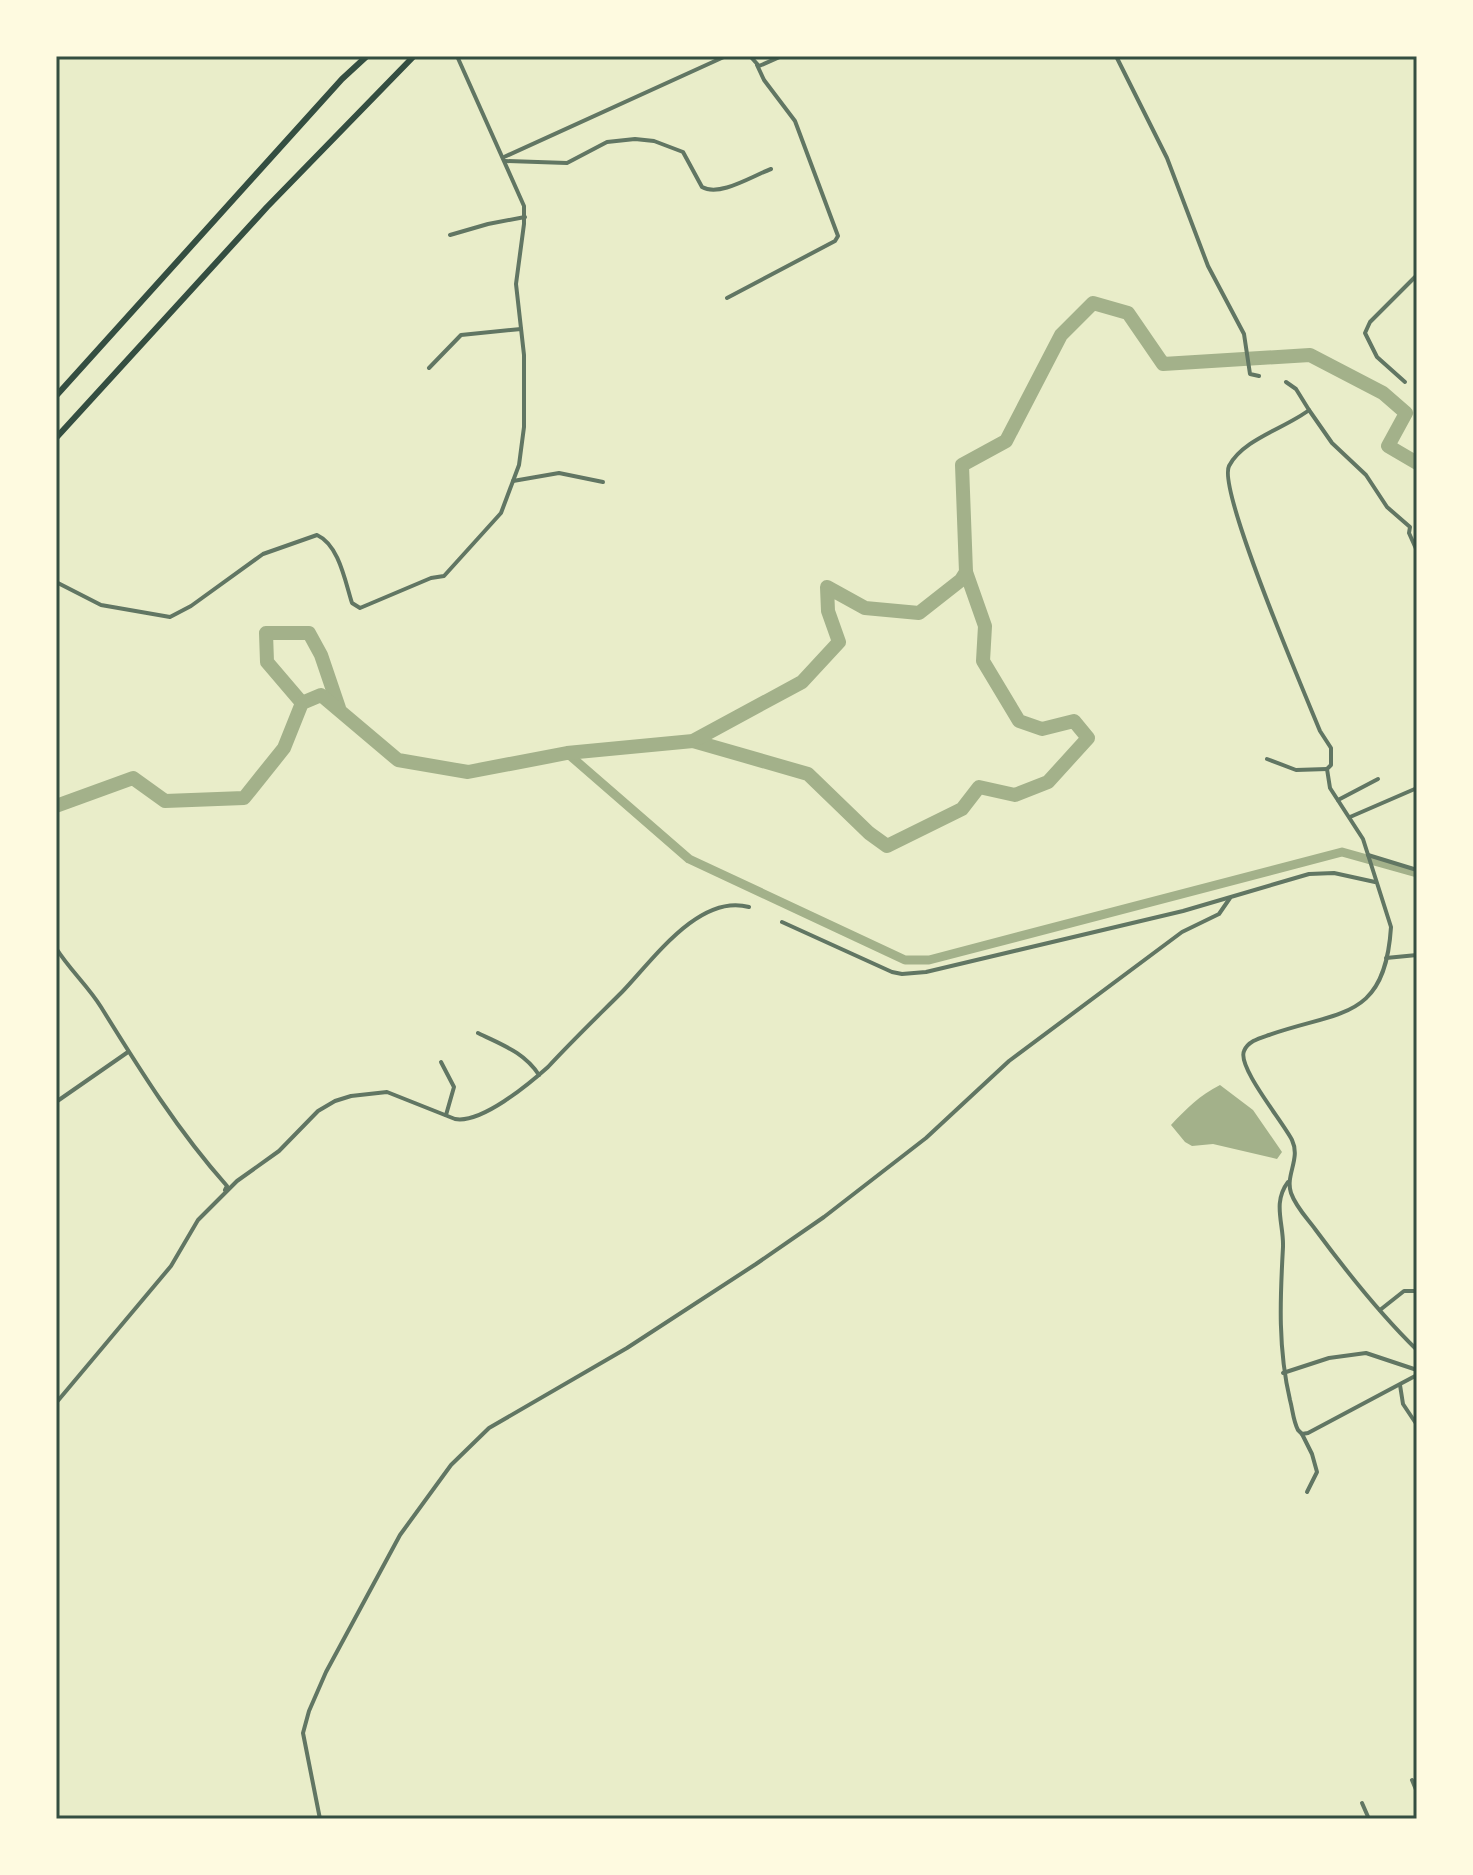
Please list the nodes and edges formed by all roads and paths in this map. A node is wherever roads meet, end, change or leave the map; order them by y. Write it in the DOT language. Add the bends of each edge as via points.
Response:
graph roads {
  1 [pos="367,56"];
  2 [pos="414,56"];
  3 [pos="457,56"];
  4 [pos="726,56"];
  5 [pos="750,56"];
  6 [pos="782,56"];
  7 [pos="1116,56"];
  8 [pos="757,65"];
  9 [pos="504,159"];
  10 [pos="771,169"];
  11 [pos="525,217"];
  12 [pos="450,235"];
  13 [pos="1417,275"];
  14 [pos="727,298"];
  15 [pos="521,329"];
  16 [pos="429,368"];
  17 [pos="1259,376"];
  18 [pos="1286,382"];
  19 [pos="1405,382"];
  20 [pos="56,396"];
  21 [pos="1309,410"];
  22 [pos="56,438"];
  23 [pos="513,481"];
  24 [pos="603,482"];
  25 [pos="1417,526"];
  26 [pos="1410,527"];
  27 [pos="1417,551"];
  28 [pos="56,582"];
  29 [pos="1267,759"];
  30 [pos="1327,769"];
  31 [pos="1378,779"];
  32 [pos="1417,788"];
  33 [pos="1338,800"];
  34 [pos="1350,817"];
  35 [pos="1368,855"];
  36 [pos="1417,870"];
  37 [pos="1374,879"];
  38 [pos="1230,898"];
  39 [pos="749,907"];
  40 [pos="782,922"];
  41 [pos="56,948"];
  42 [pos="1417,955"];
  43 [pos="1386,958"];
  44 [pos="478,1033"];
  45 [pos="128,1052"];
  46 [pos="441,1062"];
  47 [pos="539,1075"];
  48 [pos="56,1102"];
  49 [pos="446,1116"];
  50 [pos="1290,1180"];
  51 [pos="224,1193"];
  52 [pos="1417,1291"];
  53 [pos="1380,1310"];
  54 [pos="1417,1350"];
  55 [pos="1283,1373"];
  56 [pos="1417,1373"];
  57 [pos="1400,1385"];
  58 [pos="56,1403"];
  59 [pos="1417,1425"];
  60 [pos="1302,1434"];
  61 [pos="1307,1492"];
  62 [pos="1412,1780"];
  63 [pos="1417,1792"];
  64 [pos="1362,1803"];
  65 [pos="320,1819"];
  66 [pos="1369,1819"];
  1 -- 20 [label="highway"];
  2 -- 22 [label="highway" via="267,207"];
  3 -- 9 [label="street"];
  4 -- 9 [label="street"];
  5 -- 8 [label="street"];
  6 -- 8 [label="street"];
  7 -- 17 [label="street" via="1167,158 1208,266 1248,345 1251,375"];
  8 -- 14 [label="street" via="795,121 838,236"];
  9 -- 10 [label="street" via="567,163 607,142 635,139 683,152 707,190"];
  9 -- 11 [label="street"];
  11 -- 12 [label="street"];
  11 -- 15 [label="street" via="516,284"];
  13 -- 19 [label="street" via="1365,333 1383,364"];
  15 -- 16 [label="street" via="461,335"];
  15 -- 23 [label="street" via="524,427"];
  18 -- 21 [label="street"];
  21 -- 26 [label="street" via="1332,443 1366,475 1381,501"];
  21 -- 30 [label="street" via="1246,449 1231,463 1227,477 1252,559 1331,748"];
  23 -- 24 [label="street" via="559,473"];
  23 -- 28 [label="street" via="501,513 444,576 360,608 352,603 326,539 317,535 263,554 170,617 101,605"];
  25 -- 26 [label="street"];
  26 -- 27 [label="street"];
  29 -- 30 [label="street" via="1296,770"];
  30 -- 33 [label="street"];
  31 -- 33 [label="street"];
  32 -- 34 [label="street"];
  33 -- 34 [label="street"];
  34 -- 35 [label="street"];
  35 -- 36 [label="street"];
  35 -- 37 [label="street"];
  37 -- 38 [label="street" via="1321,873"];
  37 -- 43 [label="street" via="1391,927"];
  38 -- 40 [label="street" via="902,974"];
  38 -- 65 [label="street" via="1219,914 1182,932 1020,1053 926,1138 824,1217 627,1348 489,1428 460,1456 400,1535 309,1711 303,1733"];
  39 -- 47 [label="street" via="723,906 678,932"];
  41 -- 45 [label="street"];
  42 -- 43 [label="street"];
  43 -- 50 [label="street" via="1375,989 1360,1005 1257,1039 1245,1049 1243,1063 1295,1149"];
  44 -- 47 [label="street" via="520,1053"];
  45 -- 48 [label="street"];
  45 -- 51 [label="street" via="191,1146 227,1186"];
  46 -- 49 [label="street" via="454,1087"];
  47 -- 49 [label="street" via="477,1116 462,1121"];
  49 -- 51 [label="street" via="387,1092 335,1101"];
  50 -- 53 [label="street" via="1297,1205"];
  50 -- 55 [label="street" via="1279,1212"];
  51 -- 58 [label="street" via="198,1220 171,1266 128,1320"];
  52 -- 53 [label="street" via="1404,1291"];
  53 -- 54 [label="street"];
  55 -- 56 [label="street" via="1366,1353"];
  55 -- 60 [label="street"];
  56 -- 57 [label="street"];
  57 -- 59 [label="street" via="1403,1404"];
  57 -- 60 [label="street"];
  60 -- 61 [label="street" via="1317,1472"];
  62 -- 63 [label="street"];
  64 -- 66 [label="street"];
}
